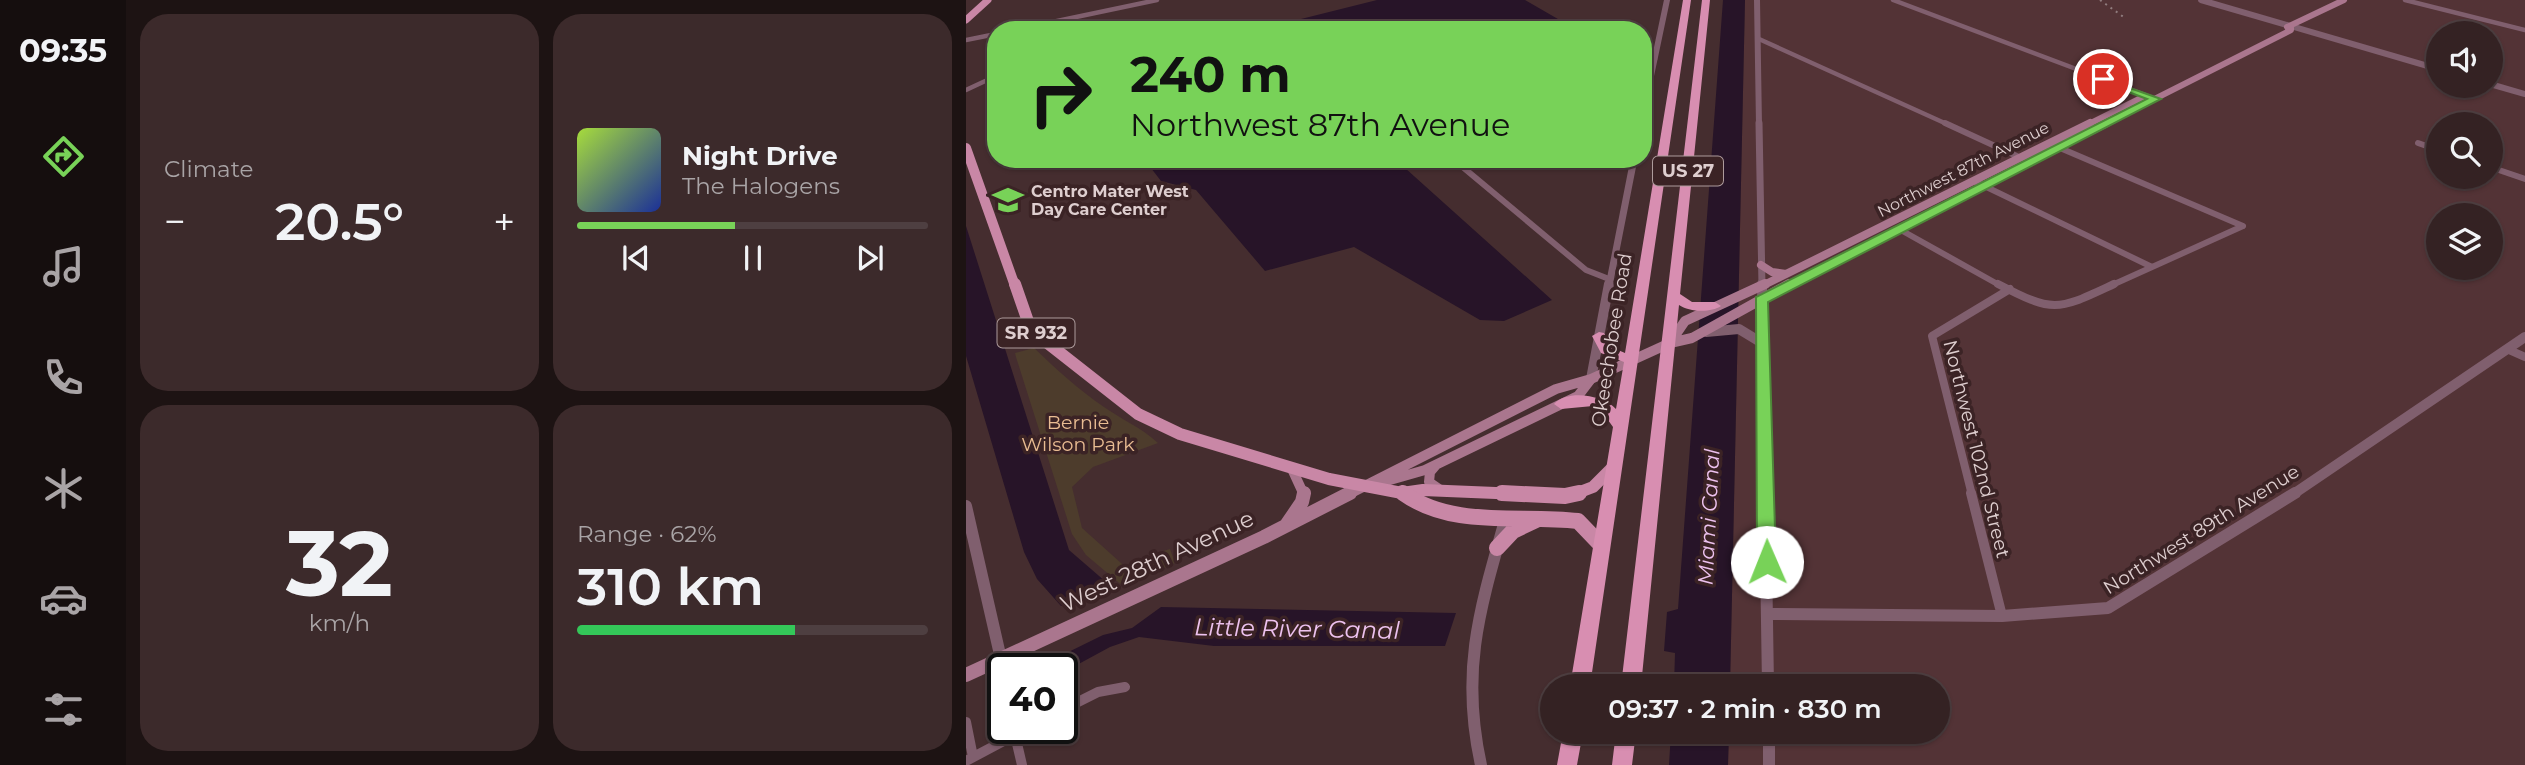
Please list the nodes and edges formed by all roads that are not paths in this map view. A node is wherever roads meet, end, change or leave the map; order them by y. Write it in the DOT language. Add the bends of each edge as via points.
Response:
graph roads {
  1 [pos="996,0"];
  2 [pos="1157,0"];
  3 [pos="1667,0"];
  4 [pos="1687,0"];
  5 [pos="1706,0"];
  6 [pos="1757,0"];
  7 [pos="1892,0"];
  8 [pos="2200,0"];
  9 [pos="2344,0"];
  10 [pos="2405,0"];
  11 [pos="987,1"];
  12 [pos="966,20"];
  13 [pos="1057,21"];
  14 [pos="2291,26"];
  15 [pos="2525,30"];
  16 [pos="987,35"];
  17 [pos="1759,39"];
  18 [pos="966,40"];
  19 [pos="1655,59"];
  20 [pos="1652,60"];
  21 [pos="2426,65"];
  22 [pos="1652,73"];
  23 [pos="987,80"];
  24 [pos="2503,88"];
  25 [pos="966,90"];
  26 [pos="2525,94"];
  27 [pos="2146,95"];
  28 [pos="2156,99"];
  29 [pos="2418,143"];
  30 [pos="2426,146"];
  31 [pos="966,148"];
  32 [pos="2060,148"];
  33 [pos="2021,158"];
  34 [pos="1464,168"];
  35 [pos="1632,168"];
  36 [pos="2503,171"];
  37 [pos="2525,179"];
  38 [pos="1975,181"];
  39 [pos="1985,186"];
  40 [pos="1899,229"];
  41 [pos="1761,265"];
  42 [pos="2152,267"];
  43 [pos="1789,274"];
  44 [pos="1609,279"];
  45 [pos="1761,286"];
  46 [pos="2010,289"];
  47 [pos="1675,296"];
  48 [pos="1761,300"];
  49 [pos="1715,306"];
  50 [pos="1696,311"];
  51 [pos="1705,332"];
  52 [pos="1599,336"];
  53 [pos="2525,337"];
  54 [pos="1670,342"];
  55 [pos="1762,343"];
  56 [pos="2507,349"];
  57 [pos="2525,357"];
  58 [pos="1631,360"];
  59 [pos="1591,379"];
  60 [pos="1561,404"];
  61 [pos="1499,417"];
  62 [pos="1621,427"];
  63 [pos="1459,454"];
  64 [pos="1615,464"];
  65 [pos="1436,465"];
  66 [pos="1292,468"];
  67 [pos="1367,486"];
  68 [pos="1442,491"];
  69 [pos="1402,493"];
  70 [pos="1478,493"];
  71 [pos="966,506"];
  72 [pos="1506,517"];
  73 [pos="1539,518"];
  74 [pos="1285,527"];
  75 [pos="1601,545"];
  76 [pos="1497,548"];
  77 [pos="1768,614"];
  78 [pos="2002,616"];
  79 [pos="1000,653"];
  80 [pos="1014,653"];
  81 [pos="987,665"];
  82 [pos="1582,674"];
  83 [pos="1632,674"];
  84 [pos="1768,674"];
  85 [pos="966,675"];
  86 [pos="1125,687"];
  87 [pos="1078,702"];
  88 [pos="966,722"];
  89 [pos="998,744"];
  90 [pos="1017,744"];
  91 [pos="1571,744"];
  92 [pos="1625,744"];
  93 [pos="1769,744"];
  94 [pos="969,759"];
  95 [pos="1022,765"];
  96 [pos="1482,765"];
  97 [pos="1567,765"];
  98 [pos="1622,765"];
  99 [pos="1769,765"];
  1 -- 11 [label="street"];
  2 -- 13 [label="street"];
  3 -- 19 [label="street"];
  4 -- 58 [label="highway, Okeechobee Road / US 27"];
  5 -- 47 [label="highway, US 27"];
  6 -- 17 [label="street"];
  7 -- 27 [label="street"];
  8 -- 14 [label="street"];
  9 -- 14 [label="main road, Northwest 87th Avenue"];
  10 -- 15 [label="street"];
  11 -- 12 [label="main road"];
  14 -- 21 [label="street"];
  14 -- 27 [label="main road, Northwest 87th Avenue"];
  14 -- 28 [label="main road, Northwest 87th Avenue" via="2291,30"];
  16 -- 18 [label="street"];
  17 -- 33 [label="street"];
  17 -- 41 [label="street"];
  19 -- 20 [label="street"];
  19 -- 22 [label="street"];
  23 -- 25 [label="street"];
  24 -- 26 [label="street"];
  27 -- 28 [label="street"];
  27 -- 33 [label="main road, Northwest 87th Avenue"];
  28 -- 32 [label="main road, Northwest 87th Avenue"];
  29 -- 30 [label="street"];
  31 -- 66 [label="main road, SR 932" via="1031,330 1138,414 1180,433"];
  32 -- 39 [label="main road, Northwest 87th Avenue"];
  32 -- 42 [label="street" via="2243,226"];
  33 -- 38 [label="main road, Northwest 87th Avenue"];
  34 -- 44 [label="street" via="1586,270"];
  35 -- 44 [label="street"];
  36 -- 37 [label="street"];
  38 -- 39 [label="street"];
  38 -- 43 [label="main road, Northwest 87th Avenue"];
  39 -- 40 [label="main road, Northwest 87th Avenue"];
  39 -- 42 [label="street"];
  40 -- 46 [label="street"];
  40 -- 48 [label="main road, Northwest 87th Avenue"];
  41 -- 43 [label="main road"];
  41 -- 45 [label="street"];
  42 -- 46 [label="street" via="2064,307 2046,307"];
  43 -- 45 [label="main road, Northwest 87th Avenue"];
  44 -- 52 [label="street"];
  45 -- 48 [label="street"];
  45 -- 49 [label="main road"];
  46 -- 78 [label="street, Northwest 102nd Street" via="1932,336"];
  47 -- 50 [label="highway"];
  47 -- 54 [label="highway, US 27"];
  48 -- 51 [label="main road, West 28th Avenue"];
  48 -- 55 [label="street"];
  49 -- 50 [label="highway"];
  50 -- 54 [label="main road, West 28th Avenue"];
  51 -- 54 [label="main road, West 28th Avenue"];
  51 -- 55 [label="street" via="1739,329"];
  52 -- 58 [label="highway" via="1606,350"];
  52 -- 59 [label="street"];
  53 -- 56 [label="street, Northwest 89th Avenue"];
  54 -- 58 [label="main road, West 28th Avenue"];
  54 -- 83 [label="highway, US 27"];
  55 -- 77 [label="street"];
  56 -- 57 [label="street"];
  56 -- 78 [label="street, Northwest 89th Avenue" via="2241,529 2108,608"];
  58 -- 59 [label="main road, West 28th Avenue"];
  58 -- 62 [label="highway, Okeechobee Road / US 27"];
  59 -- 60 [label="main road, West 28th Avenue" via="1578,396"];
  59 -- 61 [label="main road, West 28th Avenue" via="1556,389"];
  60 -- 62 [label="highway" via="1599,401"];
  60 -- 63 [label="main road, West 28th Avenue"];
  61 -- 63 [label="main road" via="1491,432"];
  61 -- 67 [label="main road, West 28th Avenue"];
  62 -- 64 [label="highway, Okeechobee Road / US 27"];
  63 -- 65 [label="main road, West 28th Avenue"];
  64 -- 70 [label="main road, SR 932" via="1597,485 1577,495"];
  64 -- 75 [label="highway, Okeechobee Road / US 27"];
  65 -- 67 [label="main road, West 28th Avenue"];
  65 -- 68 [label="main road" via="1429,482"];
  66 -- 67 [label="main road, SR 932"];
  66 -- 74 [label="main road" via="1306,495"];
  67 -- 69 [label="main road, SR 932"];
  67 -- 74 [label="main road, West 28th Avenue"];
  68 -- 69 [label="main road, SR 932"];
  68 -- 70 [label="main road, SR 932"];
  69 -- 72 [label="main road, SR 932" via="1427,509"];
  70 -- 72 [label="main road"];
  71 -- 79 [label="street"];
  72 -- 73 [label="main road, SR 932"];
  72 -- 76 [label="street"];
  73 -- 75 [label="main road, SR 932" via="1578,521"];
  73 -- 76 [label="main road" via="1513,531"];
  74 -- 80 [label="main road, West 28th Avenue"];
  75 -- 82 [label="highway, Okeechobee Road / US 27"];
  76 -- 96 [label="street" via="1469,665 1469,710"];
  77 -- 78 [label="street, Northwest 89th Avenue"];
  77 -- 84 [label="street"];
  81 -- 85 [label="main road, West 28th Avenue"];
  86 -- 87 [label="street"];
  88 -- 94 [label="street"];
  89 -- 94 [label="street"];
  90 -- 95 [label="street"];
  91 -- 97 [label="highway"];
  92 -- 98 [label="highway"];
  93 -- 99 [label="street"];
}
